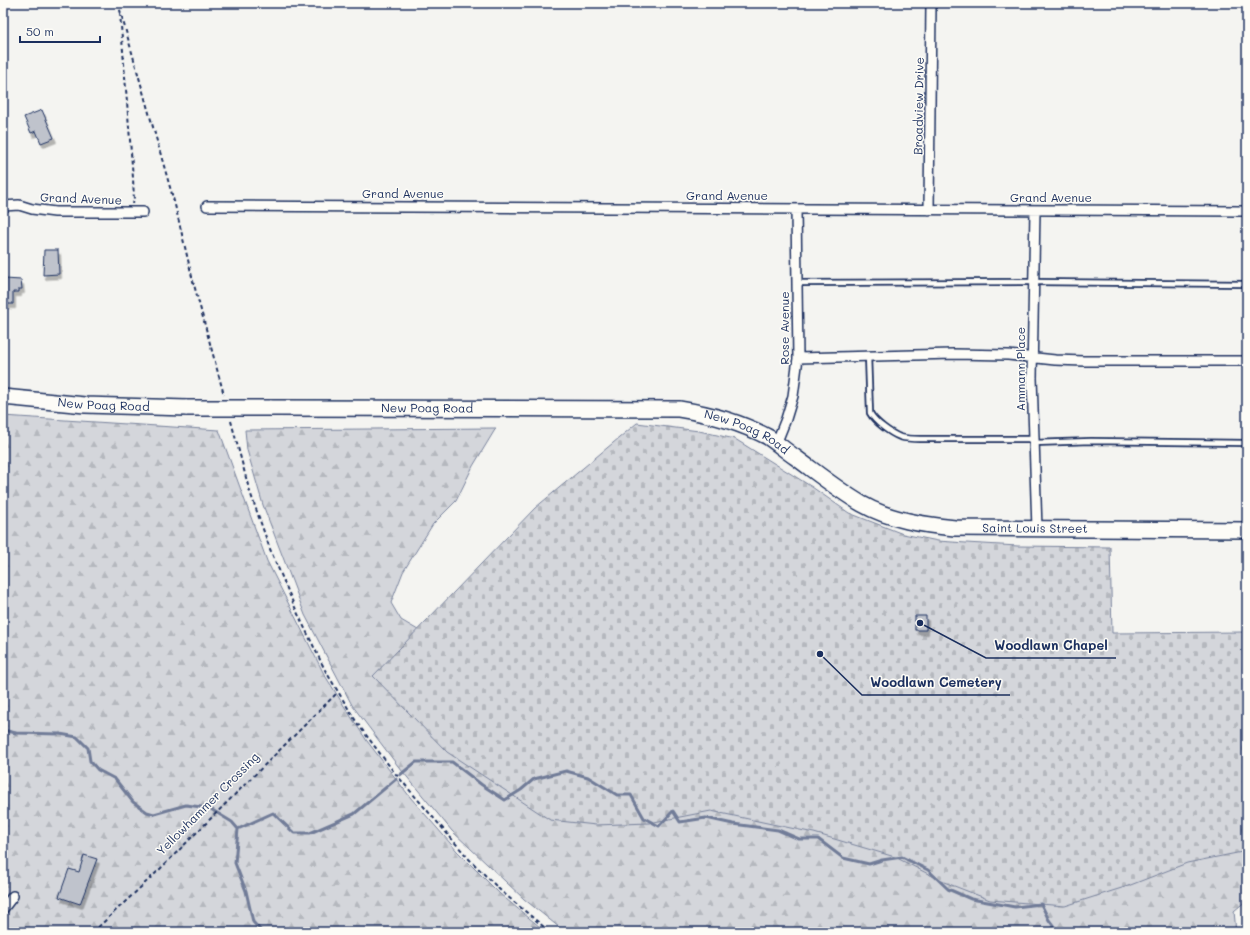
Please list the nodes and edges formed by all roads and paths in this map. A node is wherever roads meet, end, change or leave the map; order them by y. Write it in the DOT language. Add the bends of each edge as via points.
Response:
graph roads {
  1 [pos="118,3"];
  2 [pos="931,3"];
  3 [pos="119,7"];
  4 [pos="3,199"];
  5 [pos="19,205"];
  6 [pos="3,206"];
  7 [pos="207,206"];
  8 [pos="796,208"];
  9 [pos="930,210"];
  10 [pos="1035,210"];
  11 [pos="1247,210"];
  12 [pos="130,212"];
  13 [pos="143,212"];
  14 [pos="1034,282"];
  15 [pos="796,283"];
  16 [pos="1247,284"];
  17 [pos="868,355"];
  18 [pos="798,358"];
  19 [pos="1032,358"];
  20 [pos="1247,361"];
  21 [pos="3,397"];
  22 [pos="226,401"];
  23 [pos="229,416"];
  24 [pos="1034,441"];
  25 [pos="1247,443"];
  26 [pos="776,444"];
  27 [pos="832,484"];
  28 [pos="1037,529"];
  29 [pos="1247,530"];
  30 [pos="338,692"];
  31 [pos="13,896"];
  32 [pos="3,909"];
  33 [pos="93,932"];
  34 [pos="550,932"];
  1 -- 3 [label="path"];
  2 -- 9 [label="street, Broadview Drive"];
  3 -- 12 [label="path" via="133,178 134,200"];
  3 -- 22 [label="path" via="175,205"];
  4 -- 5 [label="street, Grand Avenue"];
  5 -- 6 [label="street, Grand Avenue"];
  5 -- 12 [label="street, Grand Avenue" via="55,212"];
  7 -- 8 [label="street, Grand Avenue"];
  8 -- 9 [label="street, Grand Avenue"];
  8 -- 15 [label="street, Rose Avenue"];
  9 -- 10 [label="street, Grand Avenue"];
  10 -- 11 [label="street, Grand Avenue"];
  10 -- 14 [label="street, Ammann Place"];
  12 -- 13 [label="street, Grand Avenue"];
  14 -- 15 [label="lane"];
  14 -- 16 [label="lane"];
  14 -- 19 [label="street, Ammann Place"];
  15 -- 18 [label="street, Rose Avenue"];
  17 -- 18 [label="street"];
  17 -- 19 [label="street" via="1008,355"];
  17 -- 24 [label="lane" via="870,413 874,420 899,436 907,439"];
  18 -- 26 [label="street, Rose Avenue" via="793,396"];
  19 -- 20 [label="street" via="1084,361"];
  19 -- 24 [label="street, Ammann Place"];
  21 -- 26 [label="main road, New Poag Road, bridge" via="85,405 187,408 679,409 723,418 747,427"];
  23 -- 30 [label="path" via="249,489 270,549 297,612"];
  24 -- 25 [label="lane"];
  24 -- 28 [label="street, Ammann Place"];
  26 -- 27 [label="main road, New Poag Road"];
  27 -- 28 [label="main road, Saint Louis Street" via="863,504 906,520 955,528"];
  28 -- 29 [label="main road, Saint Louis Street"];
  30 -- 33 [label="path, Yellowhammer Crossing"];
  30 -- 34 [label="path" via="357,723 394,772 469,859 501,891"];
  31 -- 32 [label="street"];
}
